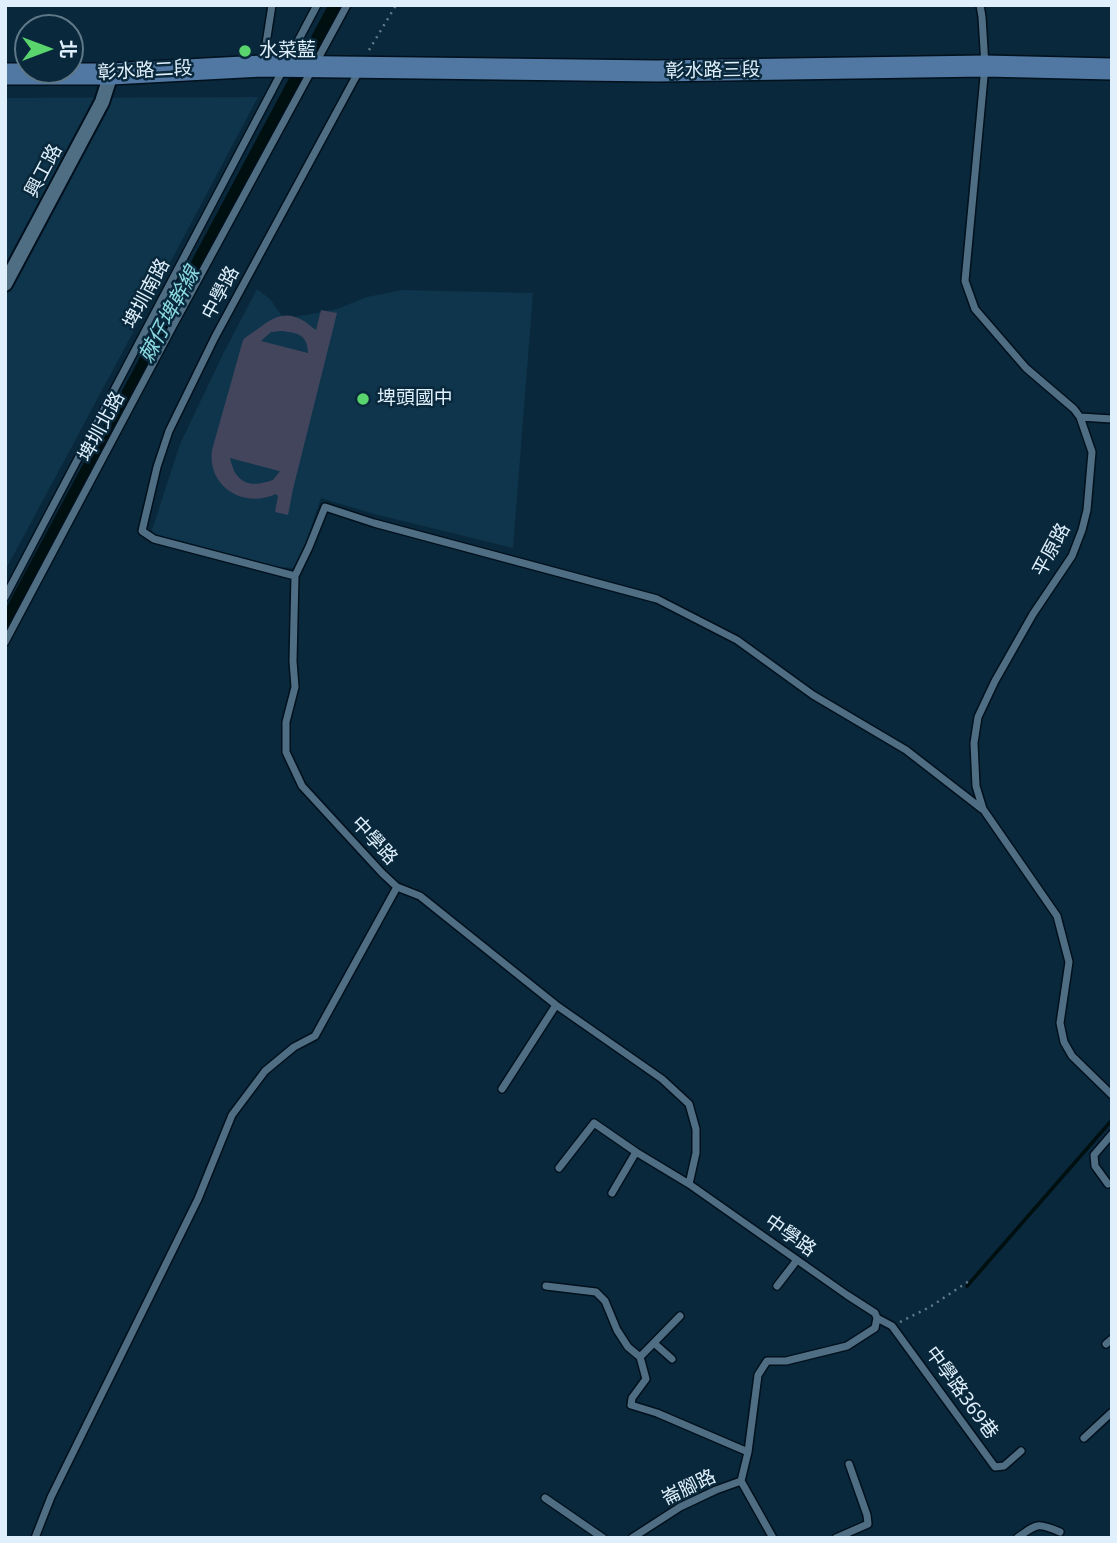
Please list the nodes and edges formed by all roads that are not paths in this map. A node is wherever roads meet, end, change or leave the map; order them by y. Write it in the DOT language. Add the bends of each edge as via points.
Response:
graph roads {
  1 [pos="272,5"];
  2 [pos="317,5"];
  3 [pos="347,5"];
  4 [pos="979,5"];
  5 [pos="262,66"];
  6 [pos="285,66"];
  7 [pos="985,66"];
  8 [pos="314,67"];
  9 [pos="361,68"];
  10 [pos="1112,69"];
  11 [pos="5,74"];
  12 [pos="111,74"];
  13 [pos="5,284"];
  14 [pos="1080,417"];
  15 [pos="1112,419"];
  16 [pos="295,576"];
  17 [pos="5,597"];
  18 [pos="5,642"];
  19 [pos="983,809"];
  20 [pos="397,887"];
  21 [pos="556,1005"];
  22 [pos="502,1089"];
  23 [pos="1112,1095"];
  24 [pos="1112,1134"];
  25 [pos="636,1152"];
  26 [pos="559,1168"];
  27 [pos="689,1184"];
  28 [pos="1108,1184"];
  29 [pos="612,1193"];
  30 [pos="797,1260"];
  31 [pos="546,1286"];
  32 [pos="777,1286"];
  33 [pos="680,1316"];
  34 [pos="877,1318"];
  35 [pos="654,1343"];
  36 [pos="640,1357"];
  37 [pos="672,1359"];
  38 [pos="1112,1412"];
  39 [pos="1084,1438"];
  40 [pos="1021,1451"];
  41 [pos="748,1452"];
  42 [pos="849,1465"];
  43 [pos="741,1481"];
  44 [pos="545,1498"];
  45 [pos="1060,1532"];
  46 [pos="35,1538"];
  47 [pos="603,1538"];
  48 [pos="632,1538"];
  49 [pos="773,1538"];
  50 [pos="836,1538"];
  51 [pos="1017,1538"];
  1 -- 5 [label="lane"];
  2 -- 6 [label="lane, 埤圳南路"];
  3 -- 8 [label="lane, 埤圳北路"];
  4 -- 7 [label="lane, 平原路"];
  5 -- 6 [label="main road, 彰水路二段"];
  5 -- 12 [label="main road, 彰水路二段"];
  6 -- 8 [label="main road, 彰水路二段"];
  6 -- 17 [label="lane, 埤圳南路"];
  7 -- 9 [label="main road, 彰水路三段" via="657,71"];
  7 -- 10 [label="main road, 彰水路三段"];
  7 -- 14 [label="lane, 平原路" via="965,281 975,309 1026,368"];
  8 -- 9 [label="main road, 彰水路三段"];
  8 -- 18 [label="lane, 埤圳北路"];
  9 -- 16 [label="lane, 中學路" via="169,431 142,531 154,539"];
  11 -- 12 [label="main road, 彰水路二段"];
  12 -- 13 [label="street, 興工路" via="102,102"];
  14 -- 15 [label="lane"];
  14 -- 19 [label="lane, 平原路" via="1092,452 1085,520 1072,556 1033,614 978,717 976,786"];
  16 -- 19 [label="lane" via="325,507 657,599 737,640 813,695 906,750"];
  16 -- 20 [label="lane, 中學路" via="295,687 286,722 286,752 302,786"];
  19 -- 23 [label="lane, 平原路" via="1056,916 1069,962 1060,1023 1064,1042"];
  20 -- 21 [label="lane, 中學路" via="420,896"];
  20 -- 46 [label="lane" via="315,1036 265,1071 232,1115 198,1199"];
  21 -- 22 [label="lane"];
  21 -- 27 [label="lane, 中學路" via="662,1079 689,1104 696,1153"];
  24 -- 28 [label="lane" via="1094,1155 1095,1166"];
  25 -- 26 [label="lane" via="594,1123"];
  25 -- 27 [label="lane"];
  25 -- 29 [label="lane"];
  27 -- 30 [label="lane, 中學路"];
  30 -- 32 [label="lane"];
  30 -- 34 [label="lane, 中學路"];
  31 -- 36 [label="lane" via="596,1292 605,1301 617,1331"];
  33 -- 35 [label="lane"];
  34 -- 40 [label="lane, 中學路369巷" via="892,1325 995,1467 1004,1466"];
  34 -- 41 [label="lane" via="875,1328 847,1346 786,1361 766,1361 758,1375"];
  35 -- 36 [label="lane"];
  35 -- 37 [label="lane"];
  36 -- 41 [label="lane" via="646,1379 631,1405"];
  38 -- 39 [label="lane"];
  41 -- 43 [label="lane"];
  42 -- 50 [label="lane" via="867,1524"];
  43 -- 48 [label="lane, 崙腳路" via="680,1507"];
  43 -- 49 [label="lane, 崙腳路"];
  44 -- 47 [label="lane"];
  45 -- 51 [label="lane" via="1043,1525"];
}
